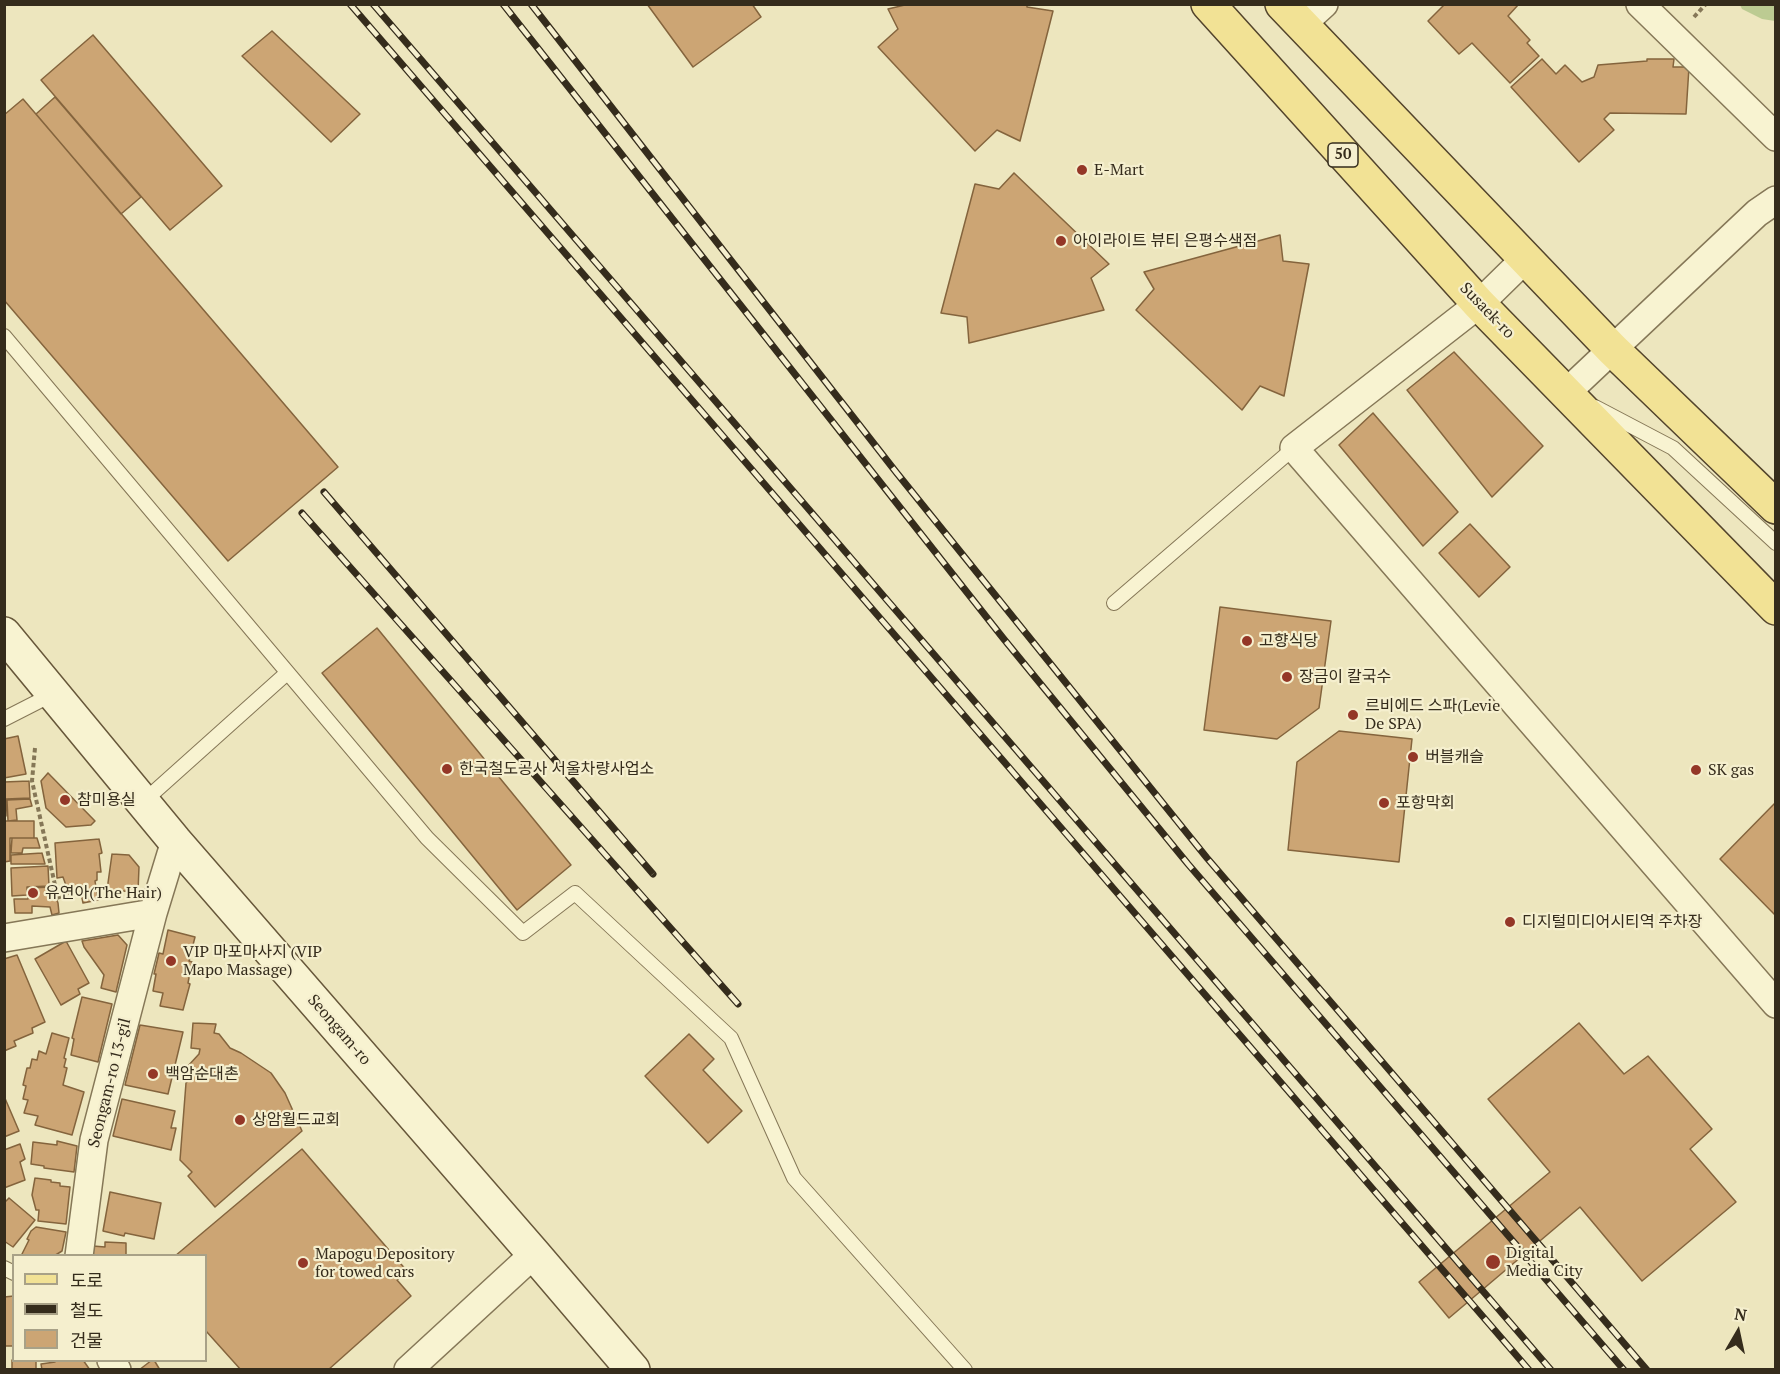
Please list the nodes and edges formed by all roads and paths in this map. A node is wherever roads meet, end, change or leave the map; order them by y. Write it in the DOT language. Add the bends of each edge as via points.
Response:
graph roads {
  1 [pos="1208,4"];
  2 [pos="1640,4"];
  3 [pos="1302,11"];
  4 [pos="1776,136"];
  5 [pos="1776,200"];
  6 [pos="1524,260"];
  7 [pos="1479,304"];
  8 [pos="4,336"];
  9 [pos="1612,349"];
  10 [pos="1567,392"];
  11 [pos="1294,448"];
  12 [pos="1776,507"];
  13 [pos="1776,543"];
  14 [pos="1114,603"];
  15 [pos="1776,608"];
  16 [pos="4,634"];
  17 [pos="287,673"];
  18 [pos="53,694"];
  19 [pos="4,719"];
  20 [pos="35,748"];
  21 [pos="143,802"];
  22 [pos="175,842"];
  23 [pos="153,913"];
  24 [pos="69,927"];
  25 [pos="4,938"];
  26 [pos="1776,1004"];
  27 [pos="79,1254"];
  28 [pos="534,1254"];
  29 [pos="408,1370"];
  30 [pos="633,1370"];
  31 [pos="965,1370"];
  1 -- 7 [label="main road, Susaek-ro / 50"];
  2 -- 4 [label="street"];
  3 -- 6 [label="main road"];
  5 -- 9 [label="street" via="1756,213"];
  6 -- 7 [label="street"];
  6 -- 9 [label="main road"];
  7 -- 10 [label="main road, Susaek-ro / 50"];
  7 -- 11 [label="street"];
  8 -- 17 [label="lane"];
  9 -- 10 [label="street"];
  9 -- 12 [label="main road"];
  10 -- 13 [label="lane" via="1673,448"];
  10 -- 15 [label="main road, Susaek-ro / 50"];
  11 -- 14 [label="lane"];
  11 -- 26 [label="street"];
  16 -- 18 [label="main road, Seongam-ro"];
  17 -- 21 [label="lane"];
  17 -- 31 [label="lane" via="427,838 523,933 575,894 731,1038 794,1178"];
  18 -- 19 [label="lane"];
  18 -- 21 [label="main road, Seongam-ro"];
  20 -- 24 [label="path" via="32,781 54,885"];
  21 -- 22 [label="main road, Seongam-ro"];
  22 -- 23 [label="street, Seongam-ro 13-gil"];
  22 -- 28 [label="main road, Seongam-ro"];
  23 -- 24 [label="street"];
  23 -- 27 [label="street, Seongam-ro 13-gil" via="94,1140"];
  24 -- 25 [label="street"];
  28 -- 29 [label="street"];
  28 -- 30 [label="main road, Seongam-ro"];
}
